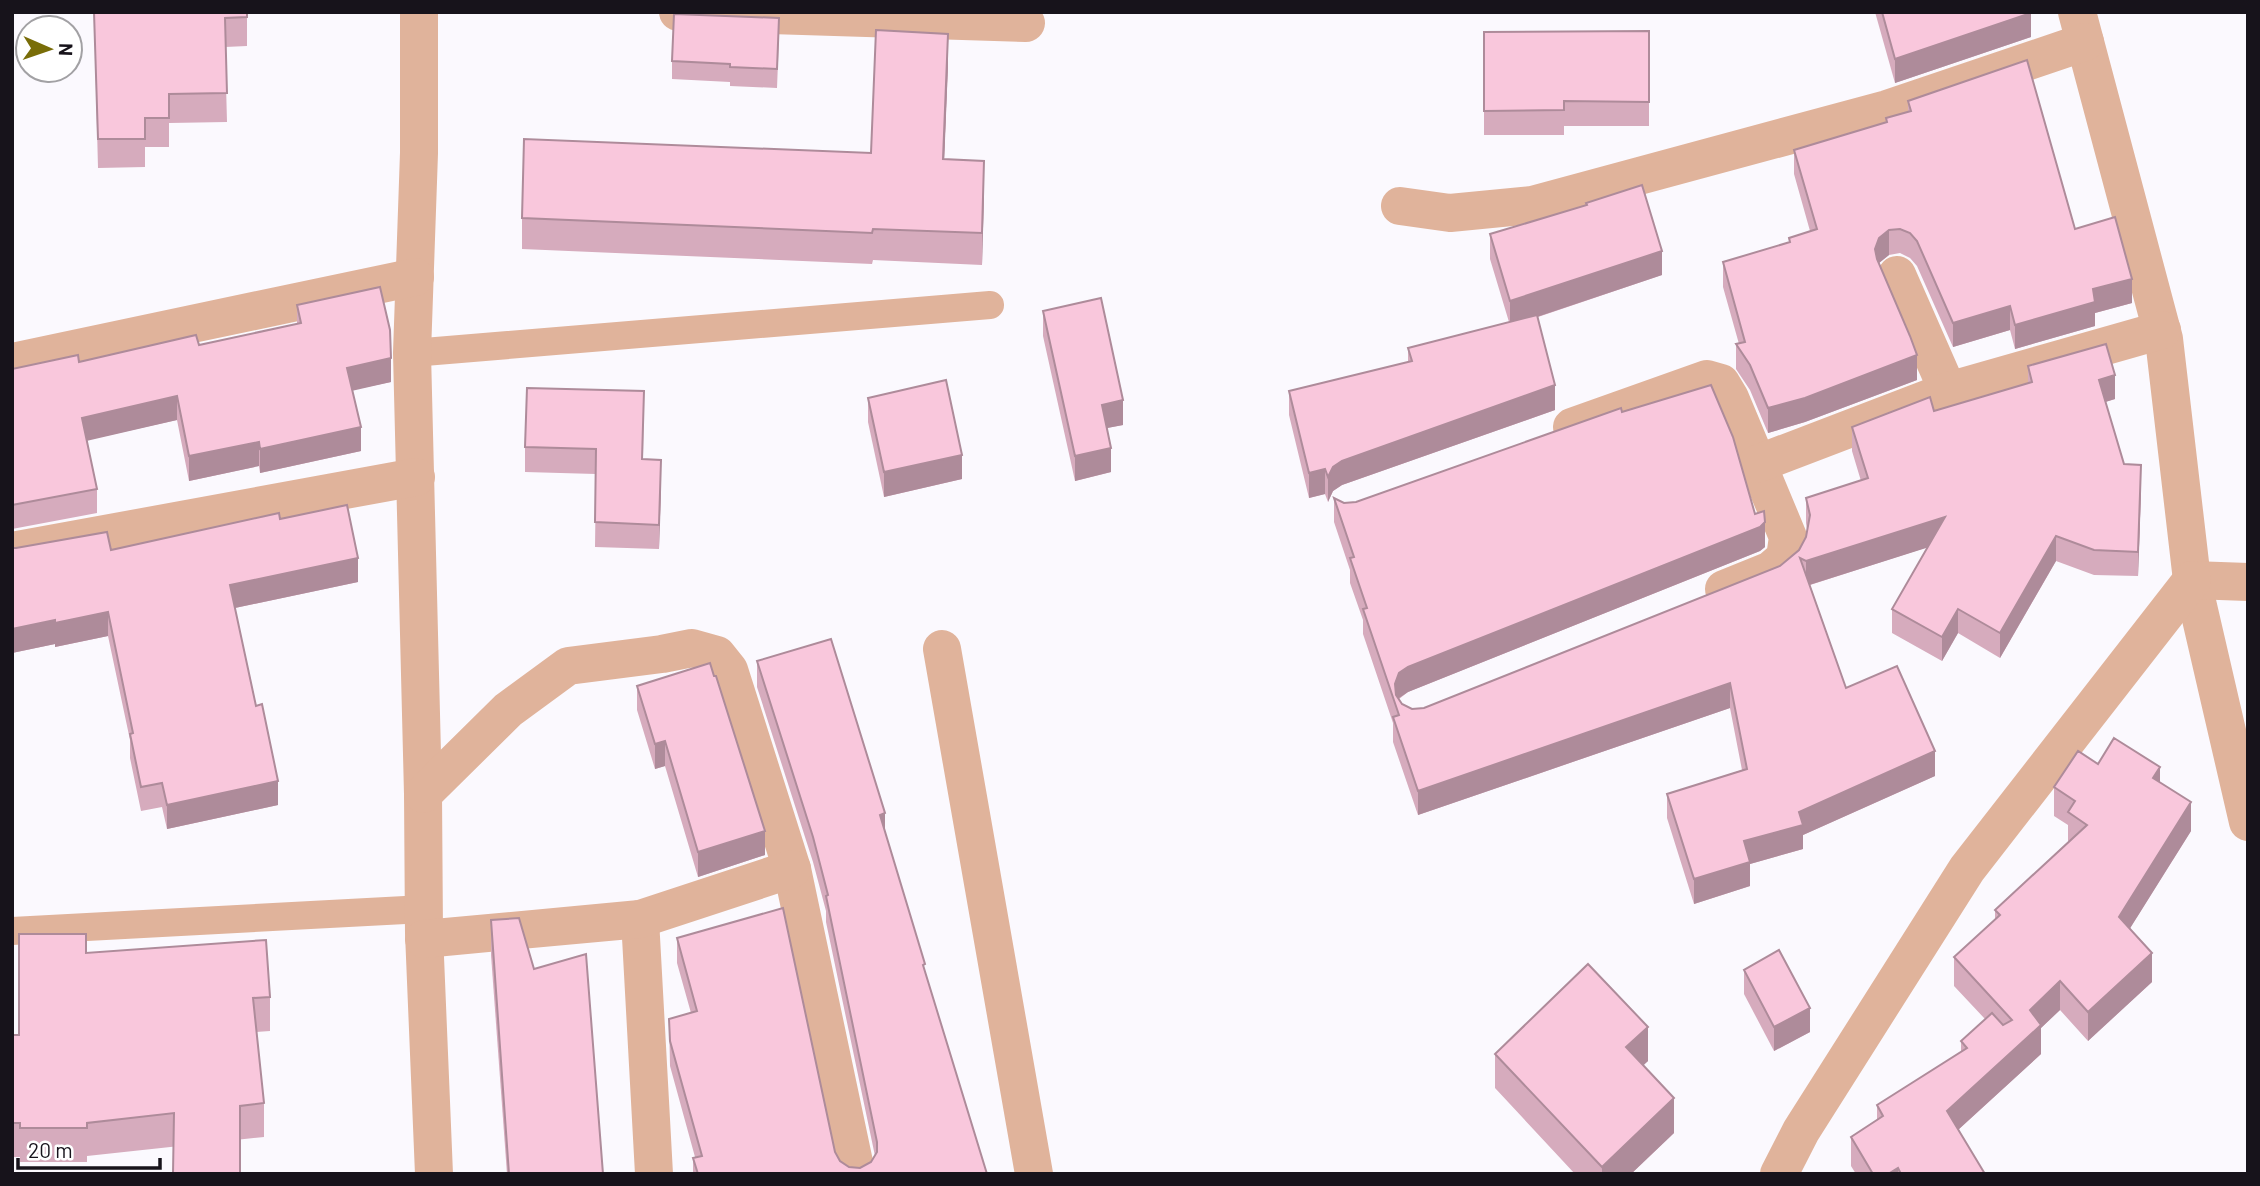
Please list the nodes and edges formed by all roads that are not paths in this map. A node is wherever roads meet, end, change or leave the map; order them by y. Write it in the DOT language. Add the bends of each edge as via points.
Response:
graph roads {
  1 [pos="419,12"];
  2 [pos="678,12"];
  3 [pos="1026,23"];
  4 [pos="2081,27"];
  5 [pos="1400,206"];
  6 [pos="1897,275"];
  7 [pos="415,277"];
  8 [pos="990,304"];
  9 [pos="2162,330"];
  10 [pos="412,353"];
  11 [pos="12,362"];
  12 [pos="1948,391"];
  13 [pos="1541,438"];
  14 [pos="1757,464"];
  15 [pos="415,477"];
  16 [pos="12,551"];
  17 [pos="2192,580"];
  18 [pos="2248,582"];
  19 [pos="1695,600"];
  20 [pos="942,649"];
  21 [pos="423,794"];
  22 [pos="2248,822"];
  23 [pos="792,869"];
  24 [pos="640,919"];
  25 [pos="424,924"];
  26 [pos="12,931"];
  27 [pos="1801,1131"];
  28 [pos="856,1172"];
  29 [pos="434,1174"];
  30 [pos="654,1174"];
  31 [pos="1034,1174"];
  32 [pos="1779,1174"];
  33 [pos="1798,1174"];
  1 -- 7 [label="street"];
  2 -- 3 [label="street"];
  4 -- 5 [label="street" via="1887,109 1532,205 1450,213"];
  4 -- 9 [label="street"];
  6 -- 12 [label="street"];
  7 -- 10 [label="street"];
  7 -- 11 [label="street"];
  8 -- 10 [label="lane"];
  9 -- 12 [label="street"];
  9 -- 17 [label="street"];
  10 -- 15 [label="street"];
  12 -- 14 [label="street"];
  13 -- 14 [label="street" via="1707,379 1721,383 1730,398"];
  14 -- 19 [label="street" via="1788,537 1785,558 1771,570"];
  15 -- 16 [label="street"];
  15 -- 21 [label="street"];
  17 -- 18 [label="street"];
  17 -- 22 [label="street"];
  17 -- 27 [label="street" via="1967,869"];
  20 -- 31 [label="street"];
  21 -- 23 [label="street" via="508,710 568,666 692,648 716,655 729,670"];
  21 -- 25 [label="street"];
  23 -- 24 [label="street"];
  23 -- 28 [label="street"];
  24 -- 25 [label="street"];
  24 -- 30 [label="street"];
  25 -- 26 [label="lane"];
  25 -- 29 [label="street"];
  27 -- 32 [label="street"];
  27 -- 33 [label="lane"];
}
